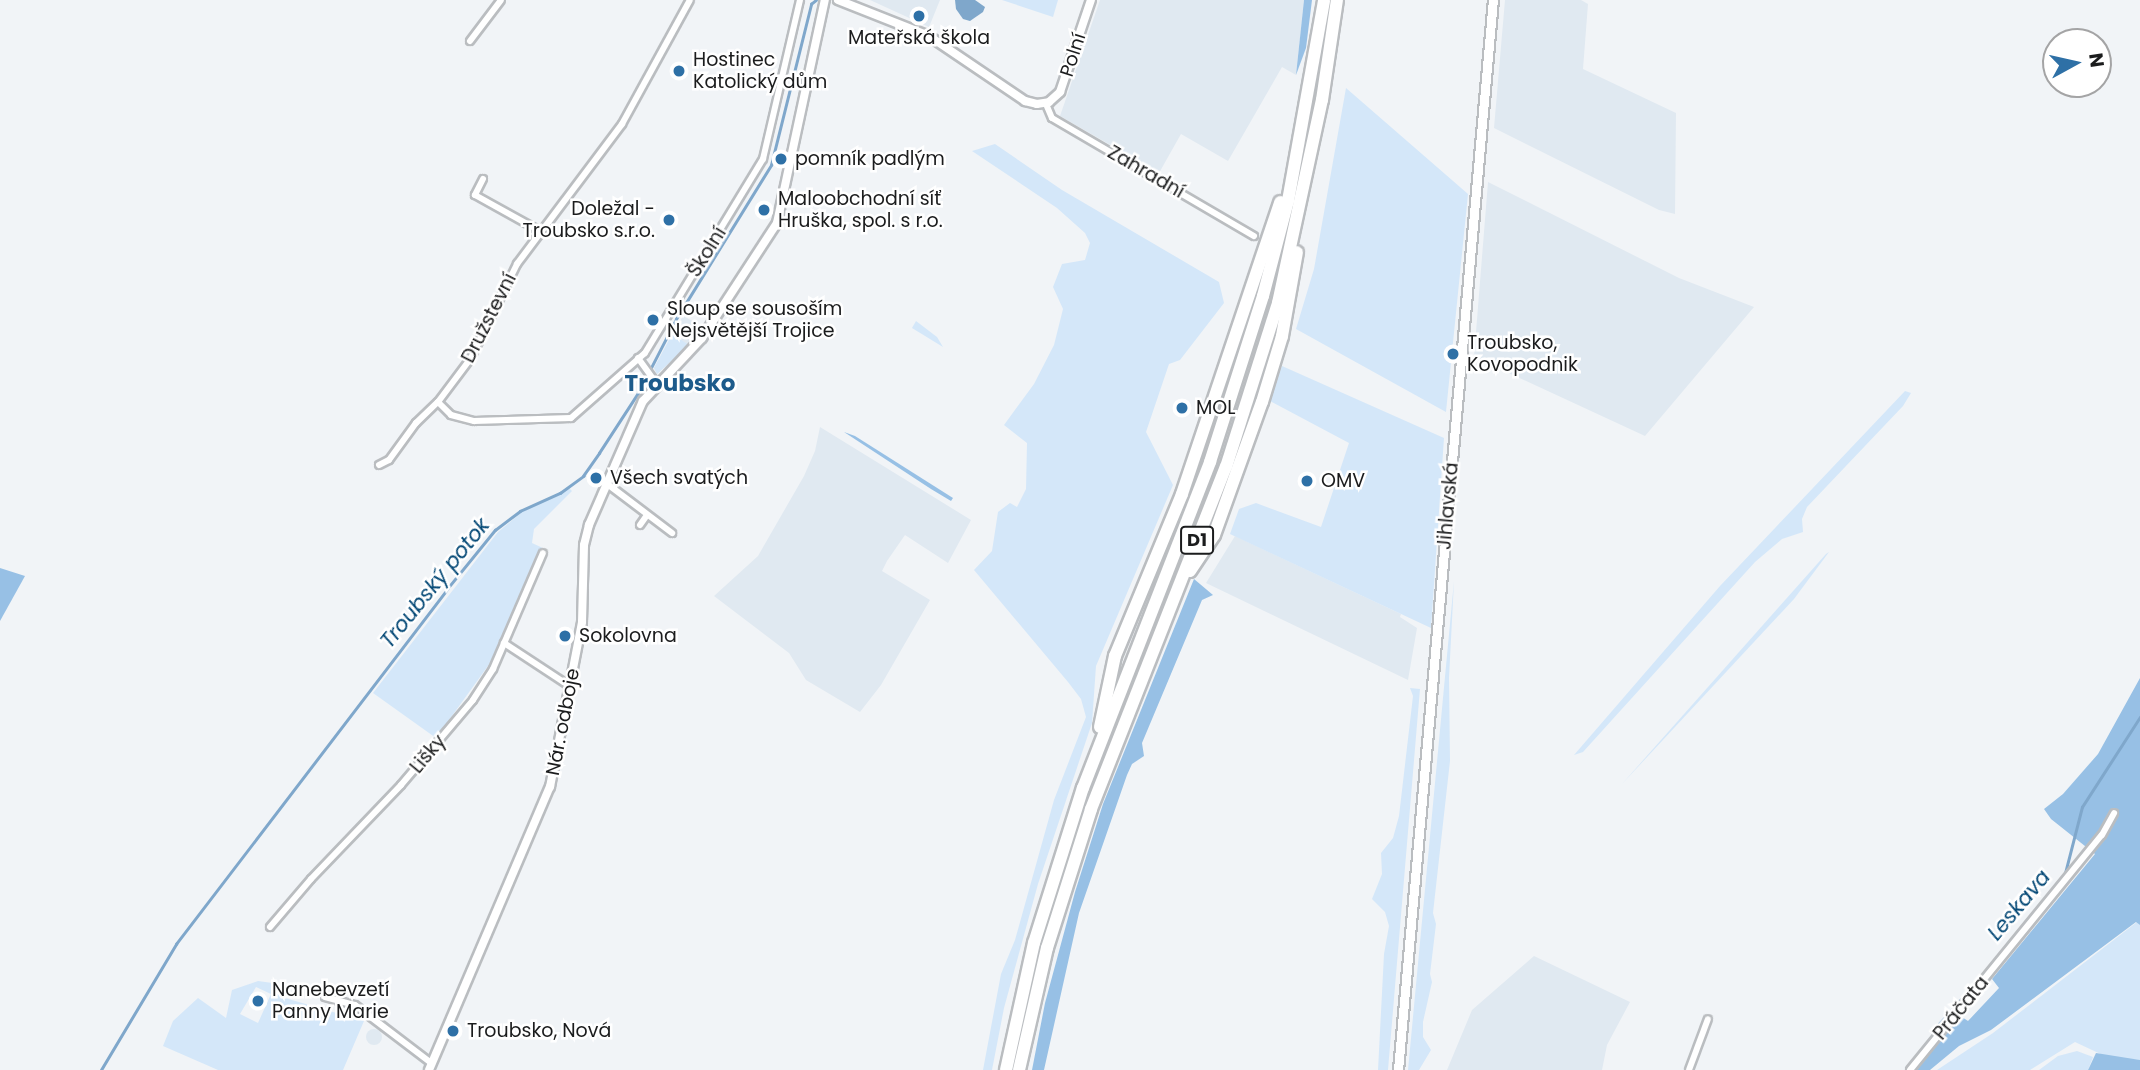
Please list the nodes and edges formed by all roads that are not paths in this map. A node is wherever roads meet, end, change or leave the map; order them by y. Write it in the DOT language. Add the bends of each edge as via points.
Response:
graph roads {
  1 [pos="500,0"];
  2 [pos="690,0"];
  3 [pos="800,0"];
  4 [pos="825,0"];
  5 [pos="838,0"];
  6 [pos="1091,0"];
  7 [pos="1324,0"];
  8 [pos="1337,0"];
  9 [pos="1493,0"];
  10 [pos="471,41"];
  11 [pos="1046,104"];
  12 [pos="1295,159"];
  13 [pos="483,179"];
  14 [pos="540,231"];
  15 [pos="1254,236"];
  16 [pos="638,358"];
  17 [pos="657,384"];
  18 [pos="438,402"];
  19 [pos="379,465"];
  20 [pos="606,483"];
  21 [pos="647,514"];
  22 [pos="640,525"];
  23 [pos="672,533"];
  24 [pos="543,553"];
  25 [pos="504,643"];
  26 [pos="571,687"];
  27 [pos="1083,788"];
  28 [pos="2114,813"];
  29 [pos="270,927"];
  30 [pos="325,996"];
  31 [pos="1708,1019"];
  32 [pos="433,1068"];
  33 [pos="1006,1070"];
  34 [pos="1019,1070"];
  35 [pos="1398,1070"];
  36 [pos="1689,1070"];
  37 [pos="1910,1070"];
  1 -- 10 [label="street"];
  2 -- 14 [label="street, Družstevní" via="622,124"];
  3 -- 16 [label="street, Školní" via="763,159"];
  4 -- 17 [label="street, Nár. odboje" via="777,223 702,338"];
  5 -- 11 [label="street" via="929,36 1025,101"];
  6 -- 11 [label="street, Polní" via="1062,87"];
  7 -- 12 [label="highway, D1"];
  8 -- 34 [label="highway, D1" via="1278,303 1250,395 1086,822 1047,948"];
  9 -- 35 [label="main road, Jihlavská"];
  11 -- 15 [label="street, Zahradní" via="1052,118"];
  12 -- 27 [label="highway" via="1182,494 1115,656"];
  12 -- 27 [label="highway, D1" via="1264,296 1210,462"];
  13 -- 14 [label="street" via="475,195"];
  14 -- 18 [label="street, Družstevní" via="517,264 471,358"];
  16 -- 17 [label="street"];
  16 -- 18 [label="street, Školní" via="572,418 474,421 451,415"];
  17 -- 20 [label="street, Nár. odboje" via="635,414"];
  18 -- 19 [label="street, Družstevní" via="389,460"];
  20 -- 21 [label="street"];
  20 -- 26 [label="street, Nár. odboje" via="584,545 582,622"];
  21 -- 22 [label="street"];
  21 -- 23 [label="street"];
  24 -- 25 [label="street, Lišky"];
  25 -- 26 [label="street"];
  25 -- 29 [label="street, Lišky" via="465,710"];
  26 -- 32 [label="street, Nár. odboje" via="550,787"];
  27 -- 33 [label="highway, D1" via="1034,943"];
  28 -- 37 [label="street, Práčata" via="2102,835"];
  30 -- 32 [label="street" via="355,1005"];
  31 -- 36 [label="street"];
}
